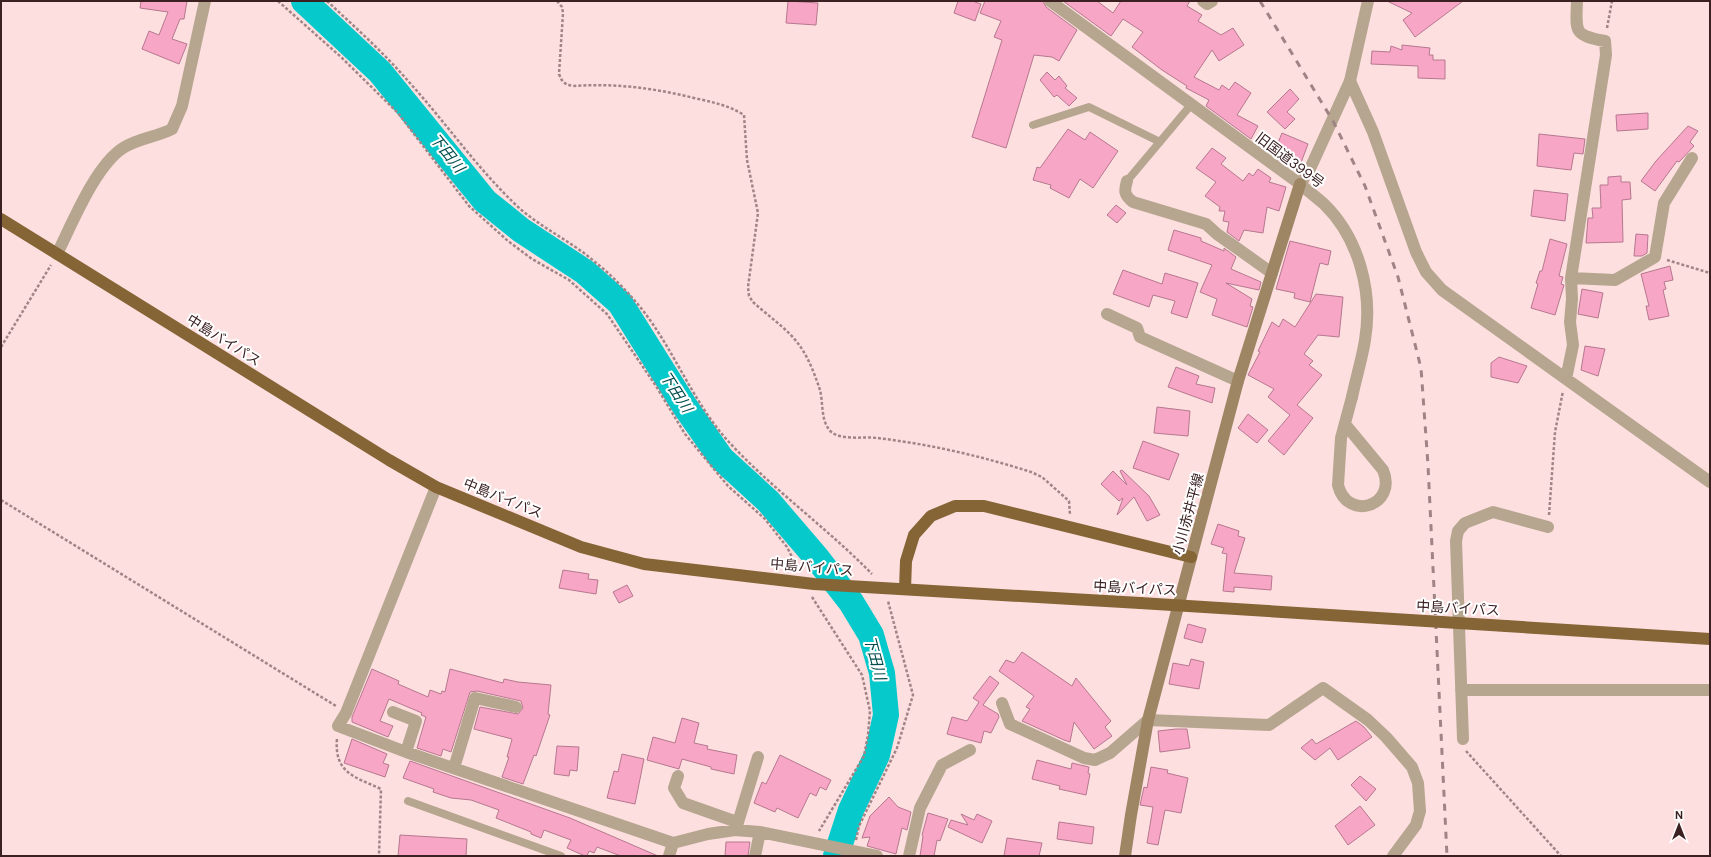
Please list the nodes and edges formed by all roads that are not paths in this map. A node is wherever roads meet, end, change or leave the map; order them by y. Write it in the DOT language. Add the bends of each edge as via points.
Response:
graph roads {
  1 [pos="205,1"];
  2 [pos="1050,1"];
  3 [pos="1203,1"];
  4 [pos="1212,1"];
  5 [pos="1368,1"];
  6 [pos="1577,1"];
  7 [pos="1350,81"];
  8 [pos="1190,106"];
  9 [pos="1033,125"];
  10 [pos="1160,142"];
  11 [pos="1692,158"];
  12 [pos="1127,181"];
  13 [pos="1300,184"];
  14 [pos="1,219"];
  15 [pos="57,254"];
  16 [pos="1272,273"];
  17 [pos="1571,278"];
  18 [pos="1107,314"];
  19 [pos="1566,379"];
  20 [pos="1238,381"];
  21 [pos="1344,424"];
  22 [pos="1710,482"];
  23 [pos="436,487"];
  24 [pos="1548,527"];
  25 [pos="1191,557"];
  26 [pos="905,589"];
  27 [pos="1710,639"];
  28 [pos="1461,690"];
  29 [pos="1710,690"];
  30 [pos="1002,703"];
  31 [pos="516,707"];
  32 [pos="393,712"];
  33 [pos="1148,720"];
  34 [pos="1463,739"];
  35 [pos="970,750"];
  36 [pos="406,752"];
  37 [pos="758,757"];
  38 [pos="454,768"];
  39 [pos="678,776"];
  40 [pos="408,801"];
  41 [pos="736,826"];
  42 [pos="760,832"];
  43 [pos="673,843"];
  44 [pos="561,856"];
  45 [pos="669,856"];
  46 [pos="755,856"];
  47 [pos="877,856"];
  48 [pos="909,856"];
  49 [pos="1126,856"];
  50 [pos="1393,856"];
  1 -- 15 [label="street" via="182,106 172,129 128,145 107,163 91,187"];
  2 -- 8 [label="street, 旧国道399号"];
  3 -- 4 [label="street" via="1207,4"];
  5 -- 7 [label="street"];
  6 -- 17 [label="street" via="1578,32 1584,37 1606,40 1606,55"];
  7 -- 13 [label="street" via="1309,171"];
  7 -- 19 [label="street" via="1373,132 1416,252 1426,272 1442,290"];
  8 -- 10 [label="lane"];
  8 -- 13 [label="street, 旧国道399号"];
  9 -- 10 [label="lane" via="1089,107"];
  10 -- 12 [label="lane"];
  11 -- 17 [label="street" via="1664,203 1655,257 1615,280"];
  12 -- 16 [label="street" via="1124,191 1133,202 1206,224"];
  13 -- 16 [label="main road, 小川赤井平線"];
  13 -- 21 [label="street, 旧国道399号" via="1324,205 1344,230 1359,261 1366,285 1368,313 1365,340"];
  14 -- 15 [label="highway, 中島バイパス"];
  15 -- 23 [label="highway, 中島バイパス"];
  16 -- 20 [label="main road, 小川赤井平線"];
  17 -- 19 [label="street" via="1570,322 1573,345"];
  18 -- 20 [label="street" via="1137,328 1140,337"];
  19 -- 22 [label="street"];
  20 -- 25 [label="main road, 小川赤井平線"];
  21 -- 21 [label="street, 旧国道399号" via="1340,446 1339,491 1348,502 1367,506 1383,495 1386,489 1386,476"];
  23 -- 26 [label="highway, 中島バイパス" via="581,547 637,562 810,583"];
  23 -- 36 [label="street" via="346,713 338,726"];
  24 -- 28 [label="street" via="1493,512 1465,523 1458,531 1456,541"];
  25 -- 26 [label="highway" via="984,506 955,506 931,516 914,535 906,561"];
  25 -- 33 [label="main road, 小川赤井平線"];
  26 -- 27 [label="highway, 中島バイパス, bridge"];
  28 -- 29 [label="street"];
  28 -- 34 [label="street"];
  30 -- 33 [label="street" via="1010,724 1084,758 1095,760 1110,754"];
  31 -- 38 [label="street" via="475,698"];
  32 -- 36 [label="street" via="416,721"];
  33 -- 49 [label="main road, 小川赤井平線" via="1130,815"];
  33 -- 50 [label="street" via="1269,725 1323,688 1368,720 1412,767 1418,783 1420,811 1416,825"];
  35 -- 48 [label="street" via="942,765 920,808"];
  36 -- 38 [label="street"];
  37 -- 41 [label="street"];
  38 -- 43 [label="street"];
  39 -- 41 [label="street" via="674,788 683,803"];
  40 -- 44 [label="lane"];
  41 -- 42 [label="street"];
  41 -- 43 [label="street"];
  42 -- 46 [label="street"];
  42 -- 47 [label="street"];
  43 -- 45 [label="street"];
}
